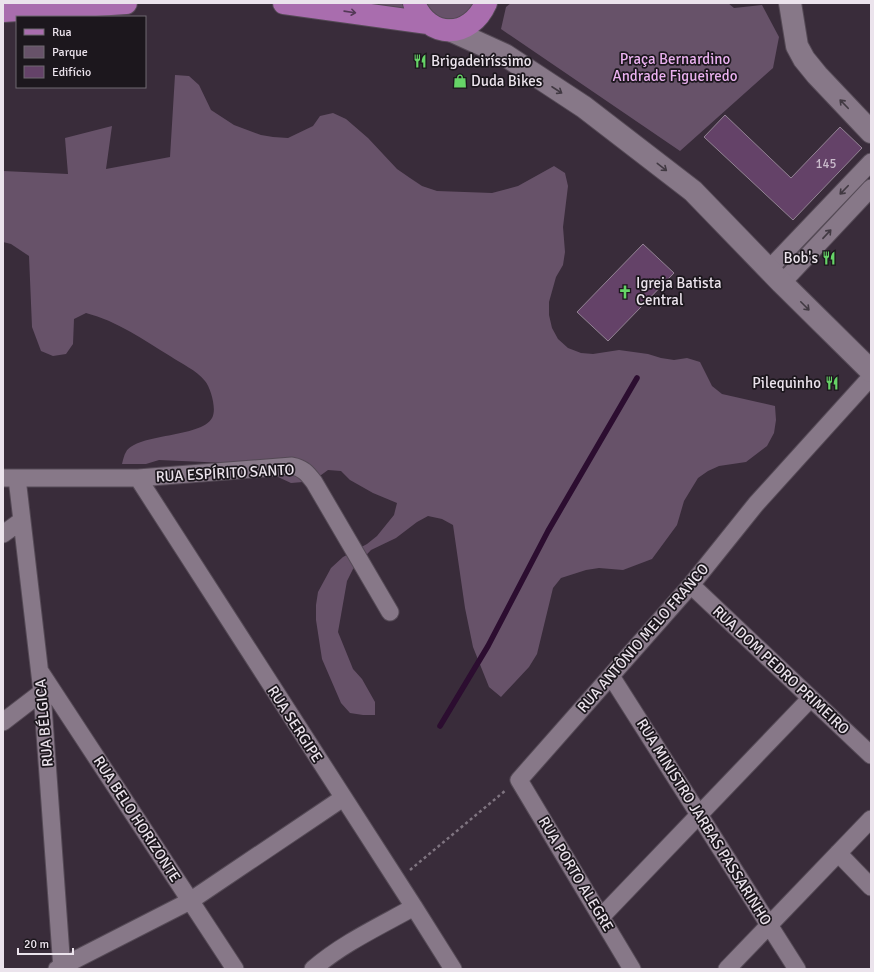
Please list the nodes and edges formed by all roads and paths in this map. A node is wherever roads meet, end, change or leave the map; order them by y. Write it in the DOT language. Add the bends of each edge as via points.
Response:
graph roads {
  1 [pos="126,3"];
  2 [pos="284,3"];
  3 [pos="414,3"];
  4 [pos="486,3"];
  5 [pos="790,3"];
  6 [pos="3,11"];
  7 [pos="428,23"];
  8 [pos="450,30"];
  9 [pos="871,132"];
  10 [pos="871,162"];
  11 [pos="871,188"];
  12 [pos="775,276"];
  13 [pos="871,371"];
  14 [pos="871,377"];
  15 [pos="10,478"];
  16 [pos="138,478"];
  17 [pos="21,521"];
  18 [pos="3,534"];
  19 [pos="691,585"];
  20 [pos="390,612"];
  21 [pos="39,670"];
  22 [pos="611,676"];
  23 [pos="42,692"];
  24 [pos="810,699"];
  25 [pos="3,722"];
  26 [pos="871,755"];
  27 [pos="519,780"];
  28 [pos="343,798"];
  29 [pos="699,814"];
  30 [pos="871,819"];
  31 [pos="838,853"];
  32 [pos="397,881"];
  33 [pos="871,887"];
  34 [pos="190,901"];
  35 [pos="414,907"];
  36 [pos="602,916"];
  37 [pos="769,925"];
  38 [pos="60,968"];
  39 [pos="235,969"];
  40 [pos="313,969"];
  41 [pos="453,969"];
  42 [pos="632,969"];
  43 [pos="727,969"];
  44 [pos="797,969"];
  1 -- 6 [label="main road"];
  2 -- 7 [label="main road, one-way"];
  3 -- 7 [label="main road" via="418,13"];
  4 -- 8 [label="main road" via="473,22 462,28"];
  9 -- 5 [label="street, one-way" via="804,59 797,46"];
  7 -- 8 [label="main road"];
  8 -- 12 [label="street, one-way" via="505,55 584,107 693,192"];
  10 -- 12 [label="street, one-way"];
  12 -- 11 [label="street, one-way"];
  12 -- 13 [label="street, one-way"];
  14 -- 19 [label="street, RUA ANTÔNIO MELO FRANCO" via="756,504"];
  15 -- 16 [label="street, RUA ESPÍRITO SANTO"];
  15 -- 17 [label="street, RUA BÉLGICA"];
  16 -- 20 [label="street, RUA ESPÍRITO SANTO" via="292,466 304,470 314,482"];
  16 -- 28 [label="street, RUA SERGIPE"];
  17 -- 18 [label="street"];
  17 -- 21 [label="street, RUA BÉLGICA"];
  19 -- 22 [label="street, RUA ANTÔNIO MELO FRANCO"];
  19 -- 24 [label="street, RUA DOM PEDRO PRIMEIRO"];
  21 -- 23 [label="street, RUA BÉLGICA"];
  21 -- 34 [label="street, RUA BELO HORIZONTE"];
  22 -- 27 [label="street, RUA ANTÔNIO MELO FRANCO"];
  22 -- 29 [label="street, RUA MINISTRO JARBAS PASSARINHO"];
  23 -- 25 [label="street"];
  23 -- 38 [label="street, RUA BÉLGICA"];
  24 -- 26 [label="street, RUA DOM PEDRO PRIMEIRO"];
  24 -- 29 [label="street"];
  27 -- 32 [label="path"];
  27 -- 36 [label="street, RUA PORTO ALEGRE"];
  28 -- 32 [label="street, RUA SERGIPE"];
  28 -- 34 [label="street"];
  29 -- 36 [label="street"];
  29 -- 37 [label="street, RUA MINISTRO JARBAS PASSARINHO"];
  30 -- 31 [label="street"];
  31 -- 33 [label="street"];
  31 -- 37 [label="street"];
  32 -- 35 [label="street, RUA SERGIPE"];
  34 -- 38 [label="street"];
  34 -- 39 [label="street, RUA BELO HORIZONTE"];
  35 -- 40 [label="street" via="349,944"];
  35 -- 41 [label="street, RUA SERGIPE"];
  36 -- 42 [label="street, RUA PORTO ALEGRE"];
  37 -- 43 [label="street"];
  37 -- 44 [label="street, RUA MINISTRO JARBAS PASSARINHO"];
}
